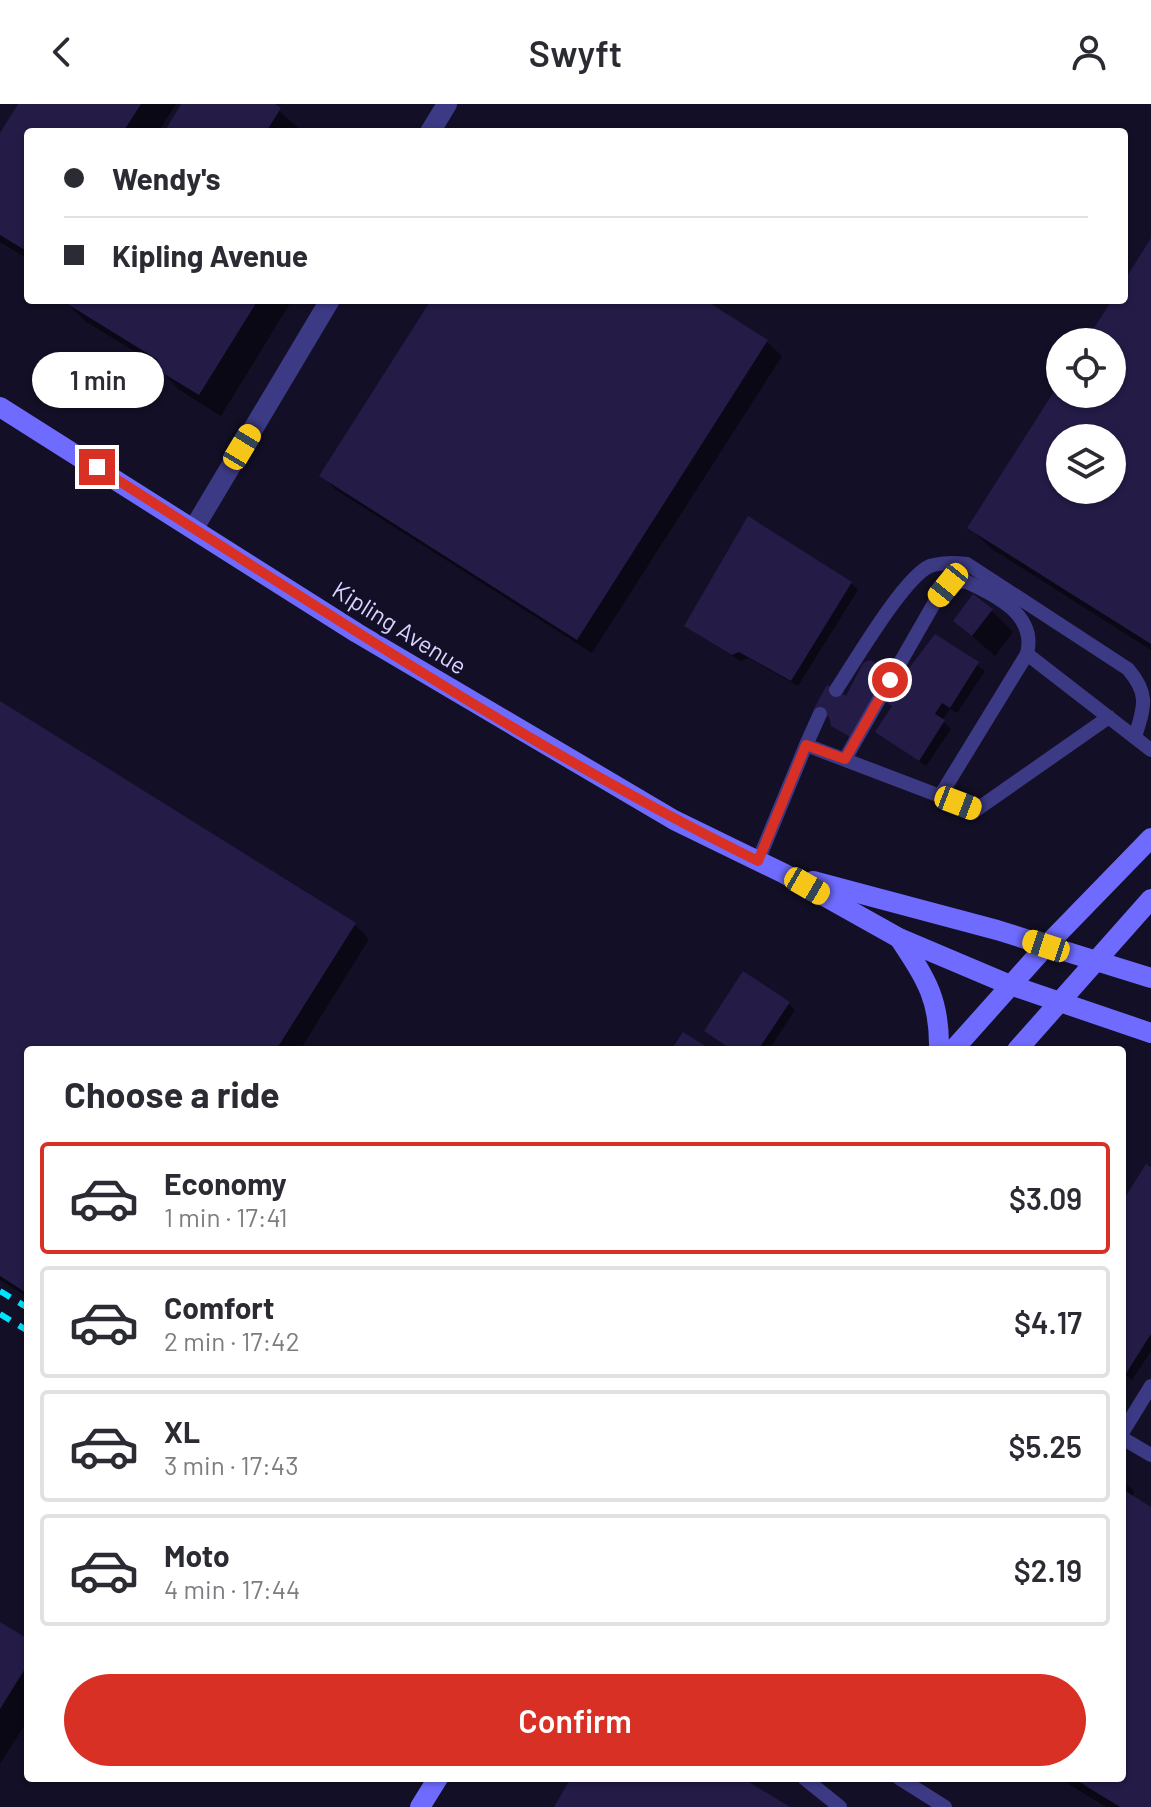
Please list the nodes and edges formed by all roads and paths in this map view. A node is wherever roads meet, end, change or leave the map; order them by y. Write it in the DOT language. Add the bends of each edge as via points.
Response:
graph roads {
  1 [pos="447,104"];
  2 [pos="432,128"];
  3 [pos="328,304"];
  4 [pos="0,407"];
  5 [pos="194,528"];
  6 [pos="1027,654"];
  7 [pos="836,690"];
  8 [pos="820,714"];
  9 [pos="1109,717"];
  10 [pos="1135,737"];
  11 [pos="806,745"];
  12 [pos="1151,750"];
  13 [pos="845,759"];
  14 [pos="940,796"];
  15 [pos="1151,838"];
  16 [pos="758,861"];
  17 [pos="783,873"];
  18 [pos="1151,899"];
  19 [pos="899,938"];
  20 [pos="1046,946"];
  21 [pos="1097,963"];
  22 [pos="1151,978"];
  23 [pos="1010,985"];
  24 [pos="1061,1003"];
  25 [pos="1151,1033"];
  26 [pos="939,1046"];
  27 [pos="957,1046"];
  28 [pos="1021,1046"];
  29 [pos="1151,1386"];
  30 [pos="1126,1428"];
  31 [pos="1126,1438"];
  32 [pos="1151,1455"];
  33 [pos="436,1782"];
  34 [pos="809,1782"];
  35 [pos="905,1782"];
  36 [pos="420,1807"];
  37 [pos="840,1807"];
  38 [pos="945,1807"];
  1 -- 2 [label="street"];
  3 -- 5 [label="street"];
  4 -- 5 [label="main road, Kipling Avenue"];
  5 -- 16 [label="main road, Kipling Avenue" via="501,720 674,820"];
  6 -- 9 [label="lane"];
  6 -- 13 [label="lane" via="1027,624 1014,610 965,581 948,585"];
  6 -- 14 [label="lane"];
  7 -- 10 [label="lane" via="901,593 927,567 967,564 1128,669 1144,694"];
  8 -- 11 [label="lane"];
  9 -- 10 [label="lane"];
  9 -- 14 [label="lane" via="976,810"];
  10 -- 12 [label="lane"];
  11 -- 13 [label="lane"];
  11 -- 16 [label="lane"];
  13 -- 14 [label="lane"];
  15 -- 20 [label="main road"];
  16 -- 17 [label="main road, Kipling Avenue"];
  17 -- 19 [label="main road, Kipling Avenue"];
  17 -- 20 [label="main road, Kipling Avenue"];
  18 -- 21 [label="main road"];
  19 -- 23 [label="main road, Kipling Avenue"];
  19 -- 26 [label="main road" via="930,985 940,1016"];
  20 -- 21 [label="main road, Kipling Avenue"];
  20 -- 23 [label="main road"];
  21 -- 22 [label="main road, Kipling Avenue"];
  21 -- 24 [label="main road"];
  23 -- 24 [label="main road, Kipling Avenue"];
  23 -- 27 [label="main road"];
  24 -- 25 [label="main road, Kipling Avenue"];
  24 -- 28 [label="main road"];
  29 -- 30 [label="lane"];
  31 -- 32 [label="lane"];
  33 -- 36 [label="main road"];
  34 -- 37 [label="lane"];
  35 -- 38 [label="lane"];
}
